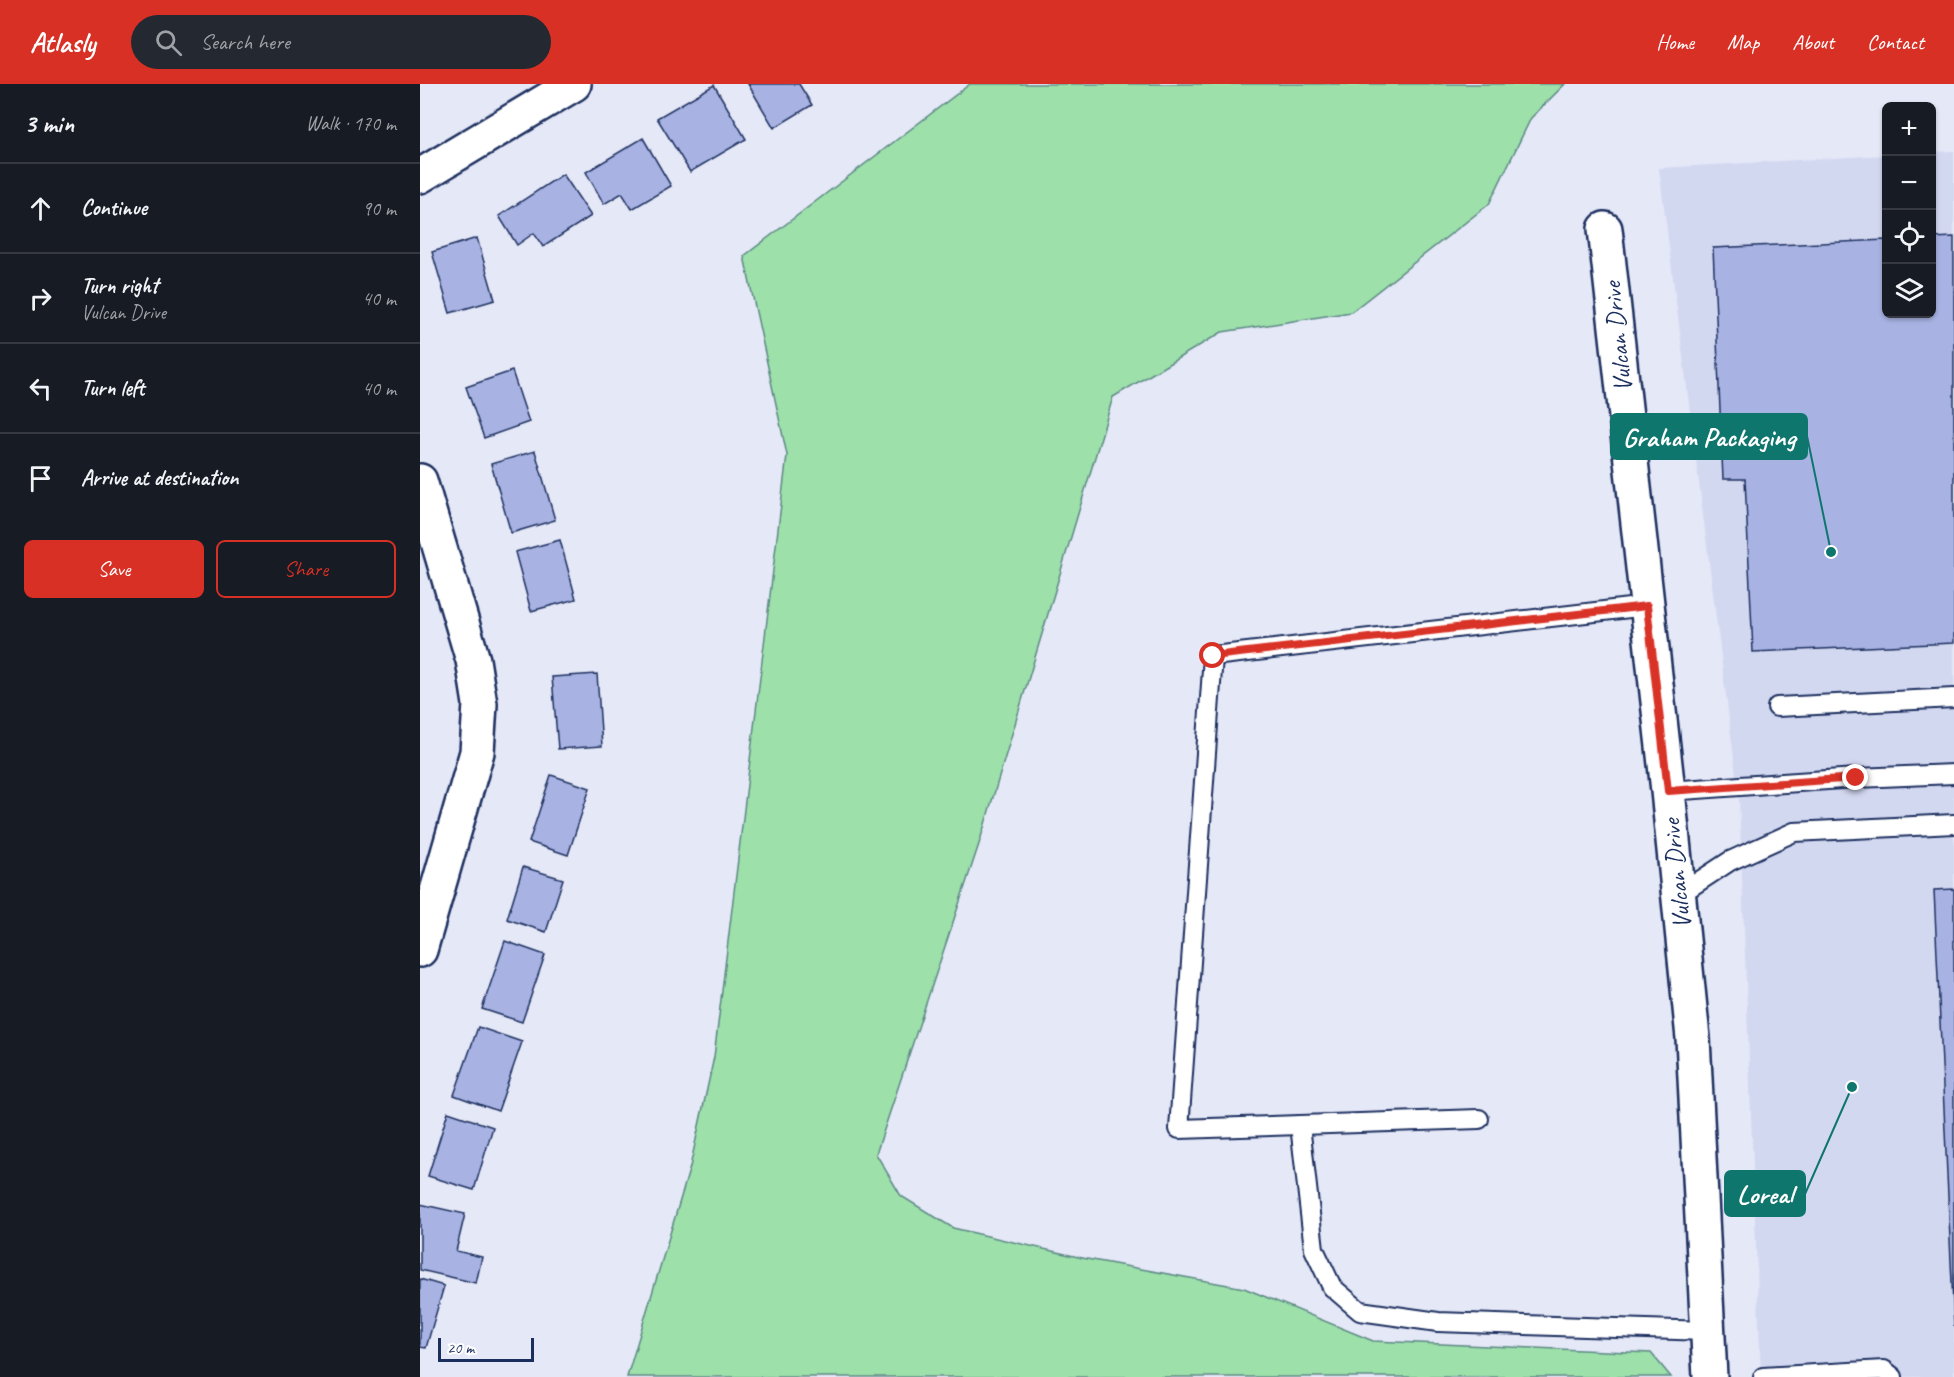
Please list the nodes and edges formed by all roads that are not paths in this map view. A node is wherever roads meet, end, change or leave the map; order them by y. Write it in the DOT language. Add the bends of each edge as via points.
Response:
graph roads {
  1 [pos="574,84"];
  2 [pos="420,176"];
  3 [pos="1605,229"];
  4 [pos="420,481"];
  5 [pos="1647,606"];
  6 [pos="1954,698"];
  7 [pos="1777,707"];
  8 [pos="1954,774"];
  9 [pos="1668,791"];
  10 [pos="1954,824"];
  11 [pos="1679,897"];
  12 [pos="420,950"];
  13 [pos="1479,1119"];
  14 [pos="1300,1125"];
  15 [pos="1707,1331"];
  16 [pos="1813,1376"];
  17 [pos="1710,1377"];
  18 [pos="1763,1377"];
  19 [pos="1893,1377"];
  1 -- 2 [label="street"];
  3 -- 5 [label="street, Vulcan Drive"];
  4 -- 12 [label="street" via="473,660 480,704 477,752"];
  5 -- 9 [label="street, Vulcan Drive"];
  5 -- 14 [label="lane" via="1213,656 1179,1129"];
  6 -- 7 [label="lane"];
  8 -- 9 [label="lane"];
  9 -- 11 [label="street, Vulcan Drive"];
  10 -- 11 [label="lane" via="1794,832 1730,861"];
  11 -- 15 [label="street, Vulcan Drive" via="1693,1038"];
  13 -- 14 [label="lane"];
  14 -- 15 [label="lane" via="1314,1249 1332,1287 1360,1311 1438,1322"];
  15 -- 17 [label="street, Vulcan Drive"];
  16 -- 18 [label="lane"];
  16 -- 19 [label="lane" via="1884,1370"];
}
